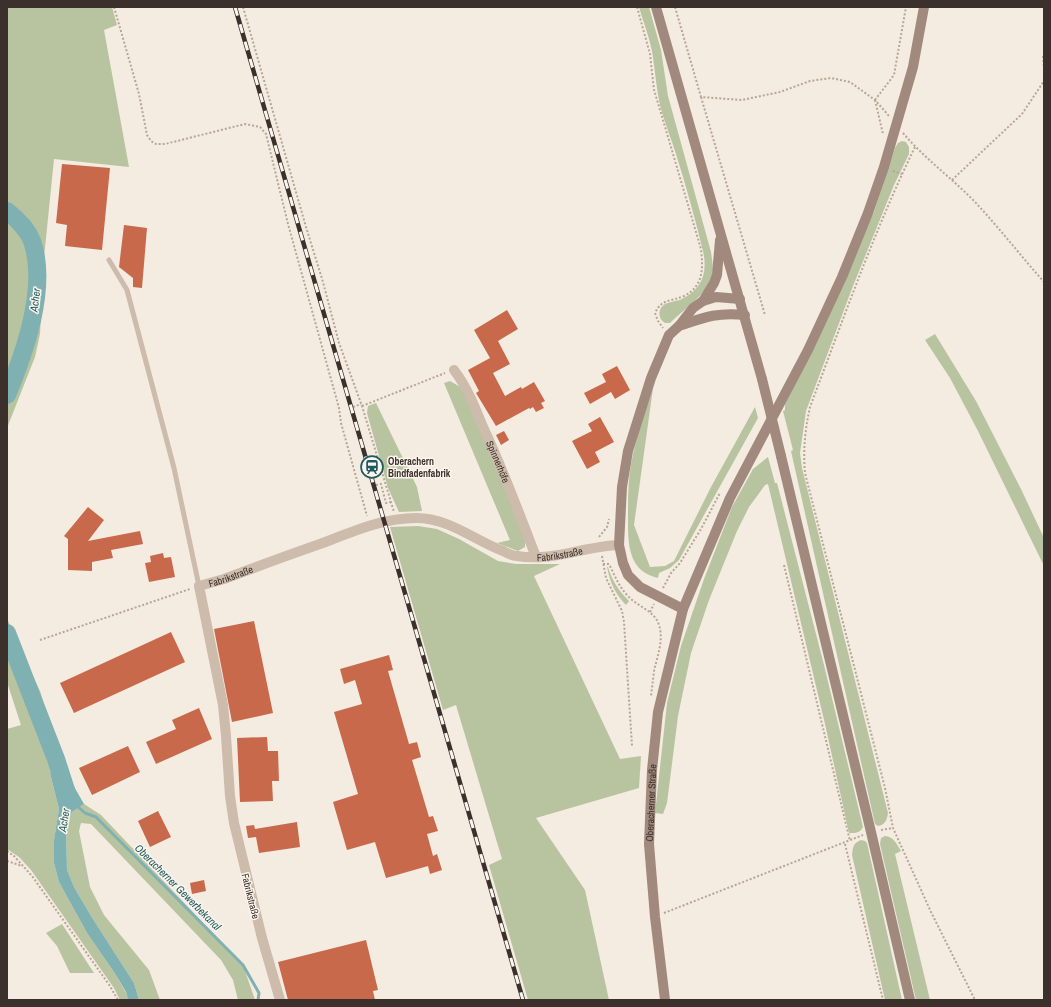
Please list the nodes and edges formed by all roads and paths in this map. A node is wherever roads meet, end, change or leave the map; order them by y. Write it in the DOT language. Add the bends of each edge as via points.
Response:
graph roads {
  1 [pos="114,7"];
  2 [pos="243,7"];
  3 [pos="637,7"];
  4 [pos="656,7"];
  5 [pos="675,7"];
  6 [pos="906,7"];
  7 [pos="924,7"];
  8 [pos="1043,56"];
  9 [pos="1044,68"];
  10 [pos="1044,81"];
  11 [pos="701,97"];
  12 [pos="875,100"];
  13 [pos="896,125"];
  14 [pos="884,139"];
  15 [pos="915,147"];
  16 [pos="952,180"];
  17 [pos="721,234"];
  18 [pos="109,260"];
  19 [pos="1044,282"];
  20 [pos="740,299"];
  21 [pos="703,301"];
  22 [pos="745,315"];
  23 [pos="765,315"];
  24 [pos="679,326"];
  25 [pos="669,335"];
  26 [pos="454,370"];
  27 [pos="362,405"];
  28 [pos="353,407"];
  29 [pos="376,485"];
  30 [pos="724,487"];
  31 [pos="391,502"];
  32 [pos="396,519"];
  33 [pos="369,525"];
  34 [pos="619,545"];
  35 [pos="536,557"];
  36 [pos="784,565"];
  37 [pos="199,586"];
  38 [pos="658,597"];
  39 [pos="683,609"];
  40 [pos="40,640"];
  41 [pos="632,746"];
  42 [pos="893,828"];
  43 [pos="871,832"];
  44 [pos="850,841"];
  45 [pos="845,843"];
  46 [pos="7,851"];
  47 [pos="7,861"];
  48 [pos="24,866"];
  49 [pos="655,917"];
  50 [pos="118,1000"];
  51 [pos="280,1000"];
  52 [pos="665,1000"];
  53 [pos="883,1000"];
  54 [pos="910,1000"];
  55 [pos="975,1000"];
  1 -- 33 [label="path" via="151,141 165,144 245,124 260,127 266,134"];
  2 -- 27 [label="path" via="339,343"];
  3 -- 25 [label="path" via="650,54 654,90 703,266 701,277 694,288 684,296 658,306 655,313 658,321"];
  4 -- 17 [label="main road"];
  5 -- 11 [label="path"];
  6 -- 12 [label="path" via="894,75"];
  7 -- 13 [label="main road, Oberacherner Straße" via="913,67"];
  8 -- 9 [label="path"];
  10 -- 16 [label="path" via="1022,114"];
  11 -- 12 [label="path" via="742,100 780,92 810,81 831,78 850,82"];
  11 -- 23 [label="path"];
  12 -- 13 [label="path"];
  12 -- 14 [label="path"];
  13 -- 15 [label="path"];
  13 -- 39 [label="main road, Oberacherner Straße" via="868,213 842,277 808,350 730,498"];
  15 -- 16 [label="path"];
  15 -- 42 [label="path" via="876,237 810,407 803,456"];
  16 -- 19 [label="path"];
  17 -- 20 [label="main road"];
  17 -- 21 [label="main road" via="718,275"];
  18 -- 37 [label="lane" via="127,290 174,468"];
  20 -- 21 [label="main road" via="716,297"];
  20 -- 22 [label="main road"];
  21 -- 24 [label="main road" via="693,308"];
  22 -- 24 [label="main road" via="712,315"];
  22 -- 43 [label="main road, bridge"];
  24 -- 25 [label="main road"];
  25 -- 34 [label="main road" via="651,378 628,451 622,486"];
  26 -- 27 [label="path"];
  26 -- 35 [label="street, Spinnerhöfe" via="488,436"];
  27 -- 28 [label="path"];
  27 -- 31 [label="path"];
  29 -- 31 [label="path" via="381,484 386,503"];
  30 -- 38 [label="path"];
  31 -- 32 [label="path"];
  32 -- 33 [label="street, Fabrikstraße"];
  32 -- 35 [label="street, Fabrikstraße" via="432,519 516,556"];
  33 -- 37 [label="street, Fabrikstraße"];
  34 -- 35 [label="street, Fabrikstraße" via="564,555"];
  34 -- 38 [label="main road" via="628,575 640,587"];
  36 -- 44 [label="path"];
  37 -- 40 [label="path"];
  37 -- 51 [label="street, Fabrikstraße" via="223,705 234,823"];
  38 -- 39 [label="main road"];
  38 -- 41 [label="path" via="650,612 645,610 620,587 609,564 603,564 624,622"];
  39 -- 49 [label="main road, Oberacherner Straße" via="658,712 652,770 649,844"];
  42 -- 43 [label="path"];
  42 -- 55 [label="path"];
  43 -- 44 [label="path"];
  43 -- 54 [label="main road"];
  44 -- 45 [label="path"];
  45 -- 49 [label="path"];
  45 -- 53 [label="path"];
  46 -- 48 [label="path"];
  47 -- 48 [label="path"];
  48 -- 50 [label="path"];
  49 -- 52 [label="main road, Oberacherner Straße"];
}
